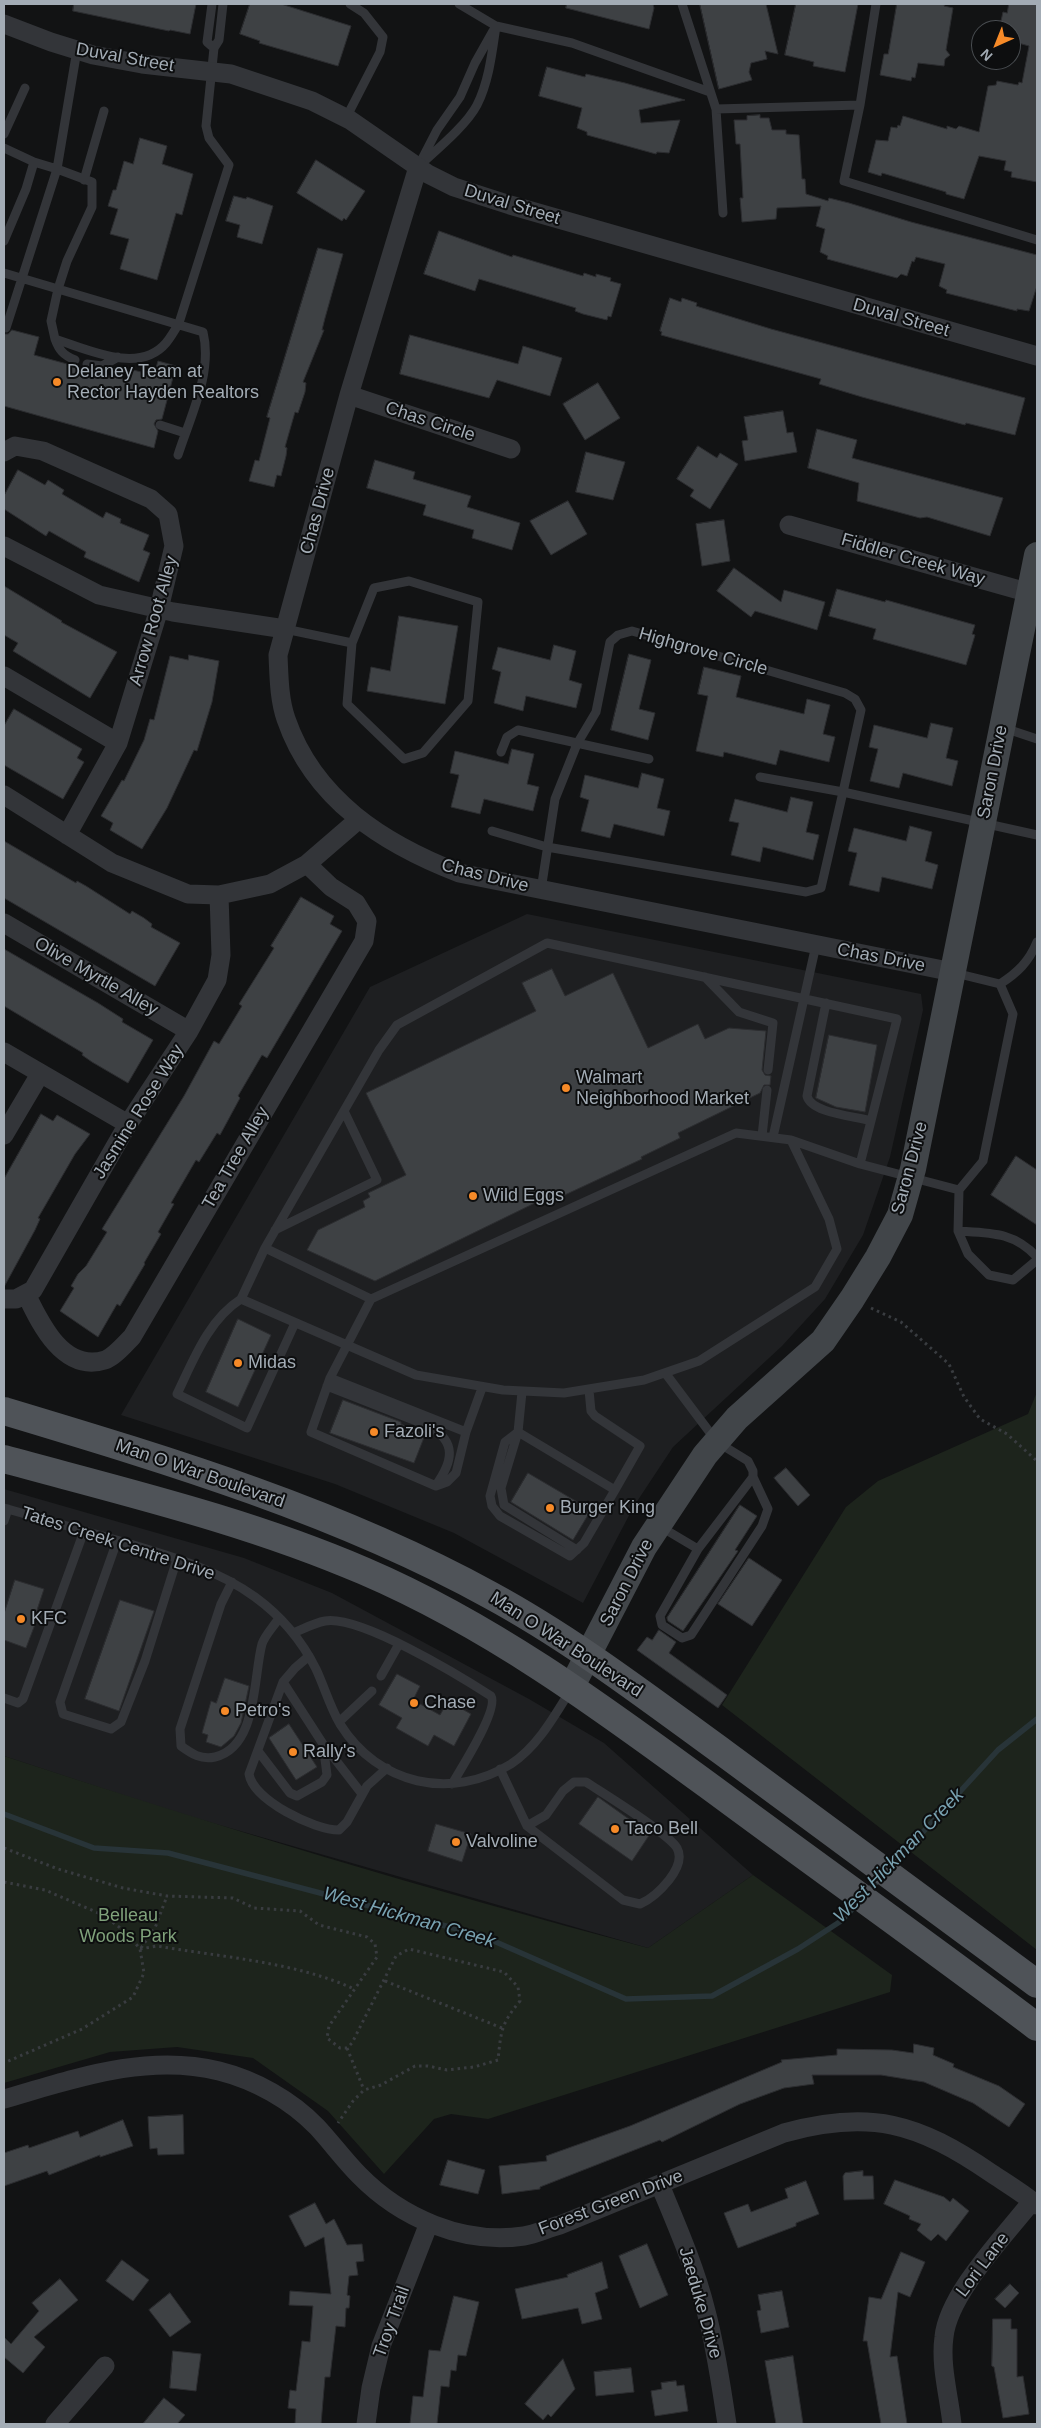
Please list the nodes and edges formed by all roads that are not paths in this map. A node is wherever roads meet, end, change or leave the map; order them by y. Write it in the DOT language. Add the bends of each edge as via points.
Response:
graph roads {
  1 [pos="212,4"];
  2 [pos="223,4"];
  3 [pos="350,4"];
  4 [pos="460,4"];
  5 [pos="682,4"];
  6 [pos="876,4"];
  7 [pos="4,24"];
  8 [pos="496,26"];
  9 [pos="214,48"];
  10 [pos="77,50"];
  11 [pos="212,72"];
  12 [pos="25,88"];
  13 [pos="710,92"];
  14 [pos="860,105"];
  15 [pos="716,109"];
  16 [pos="104,111"];
  17 [pos="345,120"];
  18 [pos="4,134"];
  19 [pos="4,148"];
  20 [pos="34,162"];
  21 [pos="418,166"];
  22 [pos="57,169"];
  23 [pos="84,180"];
  24 [pos="723,213"];
  25 [pos="1037,240"];
  26 [pos="4,241"];
  27 [pos="4,273"];
  28 [pos="24,279"];
  29 [pos="58,289"];
  30 [pos="179,323"];
  31 [pos="6,328"];
  32 [pos="55,339"];
  33 [pos="1037,356"];
  34 [pos="118,358"];
  35 [pos="74,360"];
  36 [pos="87,364"];
  37 [pos="349,395"];
  38 [pos="160,425"];
  39 [pos="185,433"];
  40 [pos="511,449"];
  41 [pos="4,452"];
  42 [pos="178,455"];
  43 [pos="789,525"];
  44 [pos="4,546"];
  45 [pos="1037,555"];
  46 [pos="1033,593"];
  47 [pos="159,609"];
  48 [pos="285,629"];
  49 [pos="352,643"];
  50 [pos="4,676"];
  51 [pos="1002,728"];
  52 [pos="1037,739"];
  53 [pos="118,744"];
  54 [pos="577,744"];
  55 [pos="500,752"];
  56 [pos="648,759"];
  57 [pos="760,777"];
  58 [pos="843,792"];
  59 [pos="4,795"];
  60 [pos="358,820"];
  61 [pos="983,822"];
  62 [pos="492,831"];
  63 [pos="67,835"];
  64 [pos="1037,835"];
  65 [pos="547,847"];
  66 [pos="307,864"];
  67 [pos="541,890"];
  68 [pos="219,895"];
  69 [pos="4,924"];
  70 [pos="1037,942"];
  71 [pos="816,945"];
  72 [pos="953,972"];
  73 [pos="705,977"];
  74 [pos="1000,984"];
  75 [pos="804,999"];
  76 [pos="826,1004"];
  77 [pos="189,1031"];
  78 [pos="4,1052"];
  79 [pos="768,1070"];
  80 [pos="40,1074"];
  81 [pos="767,1090"];
  82 [pos="344,1111"];
  83 [pos="871,1121"];
  84 [pos="128,1124"];
  85 [pos="4,1135"];
  86 [pos="762,1136"];
  87 [pos="773,1138"];
  88 [pos="791,1140"];
  89 [pos="860,1164"];
  90 [pos="911,1178"];
  91 [pos="959,1190"];
  92 [pos="275,1230"];
  93 [pos="958,1231"];
  94 [pos="265,1248"];
  95 [pos="1037,1259"];
  96 [pos="26,1294"];
  97 [pos="4,1299"];
  98 [pos="241,1300"];
  99 [pos="371,1300"];
  100 [pos="295,1323"];
  101 [pos="348,1344"];
  102 [pos="666,1374"];
  103 [pos="329,1382"];
  104 [pos="482,1388"];
  105 [pos="588,1390"];
  106 [pos="522,1392"];
  107 [pos="4,1411"];
  108 [pos="466,1432"];
  109 [pos="518,1432"];
  110 [pos="717,1442"];
  111 [pos="4,1459"];
  112 [pos="753,1477"];
  113 [pos="436,1486"];
  114 [pos="615,1490"];
  115 [pos="6,1509"];
  116 [pos="4,1521"];
  117 [pos="657,1525"];
  118 [pos="84,1531"];
  119 [pos="117,1541"];
  120 [pos="698,1549"];
  121 [pos="177,1559"];
  122 [pos="232,1582"];
  123 [pos="279,1618"];
  124 [pos="293,1633"];
  125 [pos="399,1644"];
  126 [pos="309,1656"];
  127 [pos="589,1657"];
  128 [pos="381,1676"];
  129 [pos="283,1682"];
  130 [pos="572,1686"];
  131 [pos="372,1691"];
  132 [pos="4,1698"];
  133 [pos="339,1722"];
  134 [pos="323,1744"];
  135 [pos="258,1751"];
  136 [pos="387,1768"];
  137 [pos="500,1769"];
  138 [pos="452,1784"];
  139 [pos="362,1794"];
  140 [pos="527,1826"];
  141 [pos="1037,1984"];
  142 [pos="1037,2026"];
  143 [pos="4,2099"];
  144 [pos="660,2184"];
  145 [pos="1035,2203"];
  146 [pos="429,2223"];
  147 [pos="105,2366"];
  148 [pos="56,2424"];
  149 [pos="366,2424"];
  150 [pos="727,2424"];
  151 [pos="952,2424"];
  1 -- 9 [label="lane" via="207,42"];
  2 -- 9 [label="lane" via="220,40"];
  3 -- 17 [label="lane" via="364,13 383,37 380,52"];
  4 -- 8 [label="lane"];
  5 -- 13 [label="lane"];
  6 -- 14 [label="lane"];
  7 -- 10 [label="street, Duval Street"];
  8 -- 13 [label="lane" via="572,43"];
  8 -- 21 [label="lane" via="460,97"];
  8 -- 21 [label="lane" via="489,69 476,106 446,141"];
  9 -- 11 [label="lane"];
  10 -- 11 [label="street, Duval Street" via="142,64"];
  10 -- 22 [label="lane"];
  11 -- 17 [label="street, Duval Street" via="231,74 312,101"];
  11 -- 30 [label="lane" via="206,126 209,138 229,165"];
  12 -- 18 [label="lane"];
  13 -- 15 [label="lane"];
  14 -- 15 [label="lane"];
  14 -- 25 [label="lane" via="844,181"];
  15 -- 24 [label="lane"];
  16 -- 23 [label="lane"];
  17 -- 21 [label="street, Duval Street"];
  19 -- 20 [label="lane"];
  20 -- 22 [label="lane"];
  20 -- 26 [label="lane"];
  21 -- 33 [label="street, Duval Street" via="454,187 510,206"];
  21 -- 37 [label="street, Chas Drive"];
  22 -- 23 [label="lane"];
  22 -- 28 [label="lane"];
  23 -- 29 [label="lane" via="92,182 92,207"];
  27 -- 28 [label="lane"];
  28 -- 29 [label="lane"];
  28 -- 31 [label="lane"];
  29 -- 30 [label="lane"];
  29 -- 32 [label="lane" via="52,321"];
  30 -- 34 [label="lane" via="165,345 144,357"];
  30 -- 39 [label="lane" via="203,332 207,346 205,370"];
  32 -- 34 [label="lane"];
  32 -- 35 [label="lane" via="65,356"];
  34 -- 36 [label="lane" via="102,366"];
  37 -- 40 [label="street, Chas Circle"];
  37 -- 48 [label="street, Chas Drive"];
  38 -- 39 [label="lane"];
  39 -- 42 [label="lane"];
  41 -- 47 [label="street, Arrow Root Alley" via="15,446 43,450 151,499 168,514 174,546"];
  43 -- 46 [label="street, Fiddler Creek Way"];
  44 -- 47 [label="street" via="100,594"];
  45 -- 46 [label="street, Saron Drive"];
  46 -- 51 [label="street, Saron Drive"];
  47 -- 48 [label="street"];
  47 -- 53 [label="street, Arrow Root Alley"];
  48 -- 49 [label="lane"];
  48 -- 60 [label="street, Chas Drive" via="278,655 280,691 286,718 307,761 334,797"];
  49 -- 49 [label="lane" via="374,588 409,581 478,602 468,702 423,753 404,760 347,704"];
  50 -- 53 [label="street"];
  51 -- 52 [label="lane"];
  51 -- 61 [label="street, Saron Drive"];
  53 -- 63 [label="street, Arrow Root Alley"];
  54 -- 55 [label="lane" via="518,730 507,738"];
  54 -- 56 [label="lane"];
  54 -- 58 [label="lane, Highgrove Circle" via="596,712 610,642 618,635 632,631 845,693 855,699 862,710"];
  54 -- 65 [label="lane, Highgrove Circle" via="554,798"];
  57 -- 58 [label="lane"];
  58 -- 61 [label="lane"];
  58 -- 65 [label="lane, Highgrove Circle" via="821,888 806,892"];
  59 -- 63 [label="street"];
  60 -- 66 [label="street"];
  60 -- 67 [label="street, Chas Drive" via="404,850 459,873"];
  61 -- 64 [label="lane"];
  61 -- 72 [label="street, Saron Drive"];
  62 -- 65 [label="lane"];
  63 -- 68 [label="street" via="112,863 188,894"];
  65 -- 67 [label="lane, Highgrove Circle"];
  66 -- 68 [label="street" via="270,884"];
  66 -- 96 [label="street, Tea Tree Alley" via="331,887 356,903 367,921 364,941 132,1338 106,1360 85,1362 65,1353 51,1339"];
  67 -- 71 [label="street, Chas Drive"];
  68 -- 77 [label="street, Jasmine Rose Way" via="221,955 216,980"];
  69 -- 77 [label="street, Olive Myrtle Alley"];
  70 -- 74 [label="lane" via="1031,958"];
  71 -- 72 [label="street, Chas Drive"];
  71 -- 75 [label="lane"];
  72 -- 74 [label="lane"];
  72 -- 90 [label="street, Saron Drive"];
  73 -- 75 [label="lane"];
  73 -- 79 [label="lane" via="739,1012 773,1023"];
  73 -- 82 [label="lane" via="547,943 397,1025"];
  74 -- 91 [label="lane" via="1013,1014 984,1161"];
  75 -- 76 [label="lane"];
  75 -- 87 [label="lane"];
  76 -- 83 [label="lane" via="807,1096 819,1110"];
  76 -- 83 [label="lane" via="897,1019"];
  77 -- 84 [label="street, Jasmine Rose Way"];
  78 -- 80 [label="street"];
  80 -- 84 [label="street"];
  80 -- 85 [label="street"];
  81 -- 86 [label="lane"];
  82 -- 92 [label="lane"];
  82 -- 92 [label="lane" via="377,1180"];
  83 -- 89 [label="lane"];
  84 -- 96 [label="street, Jasmine Rose Way" via="45,1271 33,1290"];
  86 -- 87 [label="lane"];
  86 -- 99 [label="lane" via="736,1133"];
  87 -- 88 [label="lane"];
  88 -- 89 [label="lane"];
  88 -- 102 [label="lane" via="829,1220 837,1249 815,1287 699,1361"];
  89 -- 90 [label="lane"];
  90 -- 91 [label="lane"];
  90 -- 110 [label="street, Saron Drive" via="900,1215 878,1257 823,1341 737,1418"];
  91 -- 93 [label="lane"];
  92 -- 94 [label="lane"];
  93 -- 95 [label="lane" via="1000,1234 1026,1245"];
  93 -- 95 [label="lane" via="968,1254 989,1274 1013,1280"];
  94 -- 98 [label="lane"];
  94 -- 99 [label="lane"];
  96 -- 97 [label="street" via="16,1299"];
  98 -- 100 [label="lane"];
  98 -- 100 [label="lane" via="232,1305 203,1340 177,1394 247,1428"];
  99 -- 101 [label="lane"];
  100 -- 101 [label="lane"];
  101 -- 103 [label="lane"];
  101 -- 104 [label="lane" via="416,1375"];
  102 -- 105 [label="lane"];
  102 -- 110 [label="lane"];
  103 -- 108 [label="lane"];
  103 -- 113 [label="lane" via="441,1433 448,1442 449,1461"];
  103 -- 113 [label="lane" via="311,1432"];
  104 -- 106 [label="lane"];
  104 -- 108 [label="lane"];
  105 -- 106 [label="lane"];
  105 -- 114 [label="lane" via="591,1411 595,1416 640,1446"];
  106 -- 109 [label="lane"];
  107 -- 127 [label="main road, Man O War Boulevard" via="142,1453 320,1514 394,1546 490,1595"];
  108 -- 113 [label="lane" via="456,1473 447,1482"];
  109 -- 114 [label="lane"];
  109 -- 114 [label="lane" via="505,1442 490,1496 492,1506 500,1516 570,1556 584,1543"];
  110 -- 112 [label="lane" via="748,1461"];
  110 -- 117 [label="street, Saron Drive"];
  111 -- 130 [label="main road, Man O War Boulevard" via="191,1510 320,1553 423,1599"];
  112 -- 120 [label="lane"];
  112 -- 120 [label="lane" via="768,1509 762,1526 691,1636 682,1638 662,1625 660,1616"];
  115 -- 116 [label="lane"];
  115 -- 118 [label="lane, Tates Creek Centre Drive"];
  117 -- 120 [label="lane"];
  117 -- 127 [label="street, Saron Drive"];
  118 -- 119 [label="lane, Tates Creek Centre Drive"];
  118 -- 132 [label="lane" via="23,1699 18,1703"];
  119 -- 121 [label="lane, Tates Creek Centre Drive"];
  119 -- 121 [label="lane" via="60,1702 63,1714 111,1729 121,1722 145,1661"];
  121 -- 122 [label="lane, Tates Creek Centre Drive"];
  122 -- 123 [label="lane, Tates Creek Centre Drive"];
  122 -- 123 [label="lane" via="221,1604 180,1729 181,1746 192,1754 207,1758 222,1755 233,1749 242,1737 258,1680 263,1642"];
  123 -- 124 [label="lane, Tates Creek Centre Drive"];
  124 -- 125 [label="lane" via="326,1621 345,1622"];
  124 -- 126 [label="lane, Tates Creek Centre Drive"];
  125 -- 128 [label="lane"];
  125 -- 138 [label="lane" via="491,1696 493,1705"];
  126 -- 129 [label="lane"];
  126 -- 133 [label="lane, Tates Creek Centre Drive"];
  127 -- 130 [label="street, Saron Drive"];
  127 -- 141 [label="main road, Man O War Boulevard"];
  129 -- 134 [label="lane"];
  129 -- 135 [label="lane"];
  130 -- 137 [label="lane, Tates Creek Centre Drive" via="534,1743 512,1763"];
  130 -- 142 [label="main road, Man O War Boulevard"];
  131 -- 133 [label="lane"];
  133 -- 136 [label="lane, Tates Creek Centre Drive" via="357,1745"];
  134 -- 135 [label="lane" via="327,1774 322,1782 297,1796 290,1793"];
  134 -- 139 [label="lane"];
  135 -- 139 [label="lane" via="249,1774 250,1781 268,1799 298,1819 328,1830 339,1830"];
  136 -- 138 [label="lane, Tates Creek Centre Drive" via="417,1782"];
  136 -- 139 [label="lane"];
  137 -- 138 [label="lane, Tates Creek Centre Drive"];
  137 -- 140 [label="lane"];
  140 -- 140 [label="lane" via="623,1900 640,1904 648,1901 674,1873 680,1858 676,1848 658,1832 586,1782 574,1782 563,1791 546,1815"];
  143 -- 146 [label="street, Forest Green Drive" via="100,2072 138,2066 189,2066 220,2071 252,2082 292,2105 316,2126 377,2193"];
  144 -- 145 [label="street, Forest Green Drive" via="784,2133 815,2124 867,2121 889,2123 936,2139"];
  144 -- 146 [label="street, Forest Green Drive" via="524,2236 471,2236"];
  144 -- 150 [label="street, Jaeduke Drive" via="689,2255 706,2309"];
  145 -- 151 [label="street, Lori Lane" via="958,2296 947,2320 943,2338"];
  146 -- 149 [label="street, Troy Trail" via="381,2346"];
  147 -- 148 [label="street"];
}
